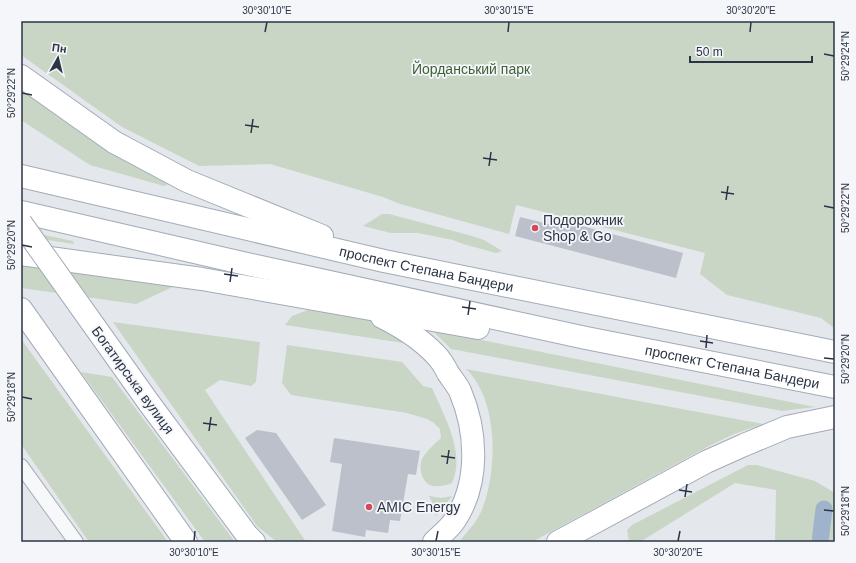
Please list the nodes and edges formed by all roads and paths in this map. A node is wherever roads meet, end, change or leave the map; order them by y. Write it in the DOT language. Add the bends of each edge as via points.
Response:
graph roads {
  1 [pos="21,76"];
  2 [pos="21,176"];
  3 [pos="21,212"];
  4 [pos="21,223"];
  5 [pos="21,254"];
  6 [pos="384,261"];
  7 [pos="21,309"];
  8 [pos="369,309"];
  9 [pos="586,338"];
  10 [pos="835,352"];
  11 [pos="835,387"];
  12 [pos="835,417"];
  13 [pos="21,466"];
  14 [pos="250,538"];
  15 [pos="76,542"];
  16 [pos="186,542"];
  17 [pos="434,542"];
  18 [pos="558,542"];
  1 -- 6 [label="main road" via="114,142 187,181"];
  2 -- 6 [label="main road, проспект Степана Бандери"];
  3 -- 9 [label="main road, проспект Степана Бандери"];
  4 -- 14 [label="main road, Богатирська вулиця, bridge" via="149,403"];
  5 -- 8 [label="main road" via="202,278"];
  6 -- 10 [label="main road, проспект Степана Бандери"];
  7 -- 16 [label="main road"];
  8 -- 9 [label="main road" via="471,328"];
  8 -- 17 [label="main road" via="418,339 437,356 459,390 468,412 474,461 471,480 466,498 455,520"];
  9 -- 11 [label="main road, проспект Степана Бандери"];
  12 -- 18 [label="main road" via="787,427 706,462"];
  13 -- 15 [label="street"];
}
